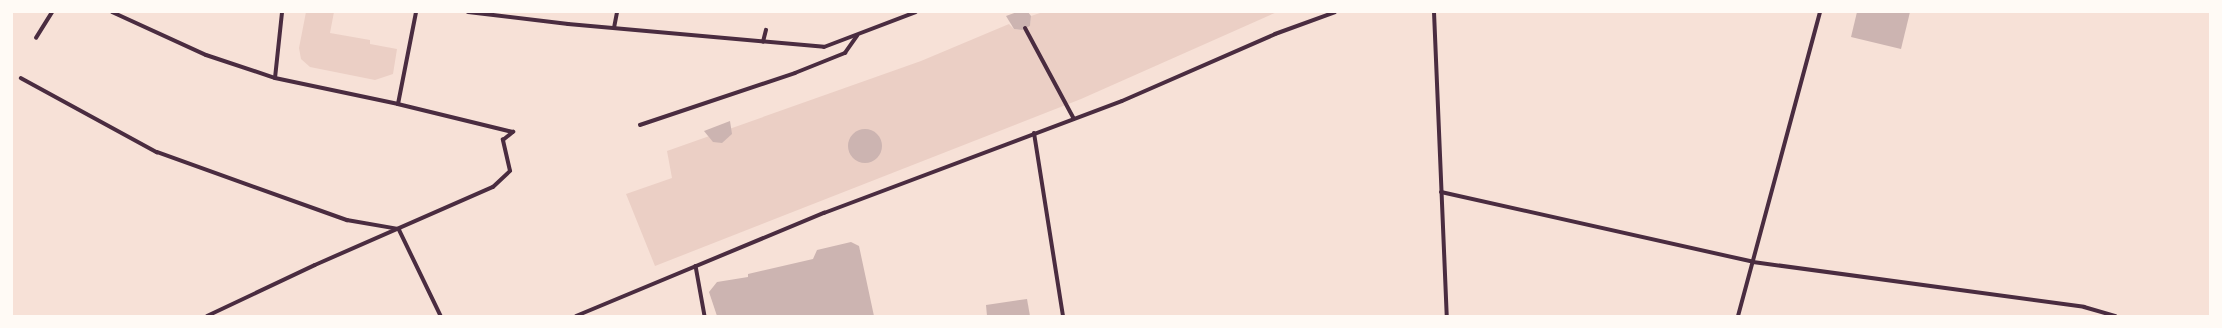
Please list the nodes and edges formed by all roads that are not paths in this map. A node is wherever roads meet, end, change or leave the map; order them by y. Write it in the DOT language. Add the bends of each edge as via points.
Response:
graph roads {
  1 [pos="52,12"];
  2 [pos="112,12"];
  3 [pos="282,12"];
  4 [pos="416,12"];
  5 [pos="468,12"];
  6 [pos="617,12"];
  7 [pos="916,12"];
  8 [pos="1335,12"];
  9 [pos="1434,12"];
  10 [pos="1820,12"];
  11 [pos="614,28"];
  12 [pos="1025,28"];
  13 [pos="766,30"];
  14 [pos="857,36"];
  15 [pos="36,38"];
  16 [pos="764,42"];
  17 [pos="21,78"];
  18 [pos="275,78"];
  19 [pos="398,104"];
  20 [pos="1074,119"];
  21 [pos="640,125"];
  22 [pos="1034,133"];
  23 [pos="1441,192"];
  24 [pos="399,229"];
  25 [pos="1753,262"];
  26 [pos="315,266"];
  27 [pos="696,266"];
  28 [pos="207,316"];
  29 [pos="441,316"];
  30 [pos="576,316"];
  31 [pos="705,316"];
  32 [pos="1063,316"];
  33 [pos="1447,316"];
  34 [pos="1738,316"];
  35 [pos="2115,316"];
  1 -- 15 [label="street"];
  2 -- 18 [label="street" via="206,55"];
  3 -- 18 [label="street"];
  4 -- 19 [label="street"];
  5 -- 11 [label="street"];
  6 -- 11 [label="street"];
  7 -- 14 [label="street"];
  8 -- 20 [label="street" via="1275,34 1122,101"];
  9 -- 23 [label="street"];
  10 -- 25 [label="street"];
  11 -- 16 [label="street"];
  12 -- 20 [label="street"];
  13 -- 16 [label="street"];
  14 -- 16 [label="street" via="824,47"];
  14 -- 21 [label="street" via="845,53 838,56"];
  17 -- 24 [label="street" via="157,152 347,220"];
  18 -- 19 [label="street"];
  19 -- 24 [label="street" via="513,132 503,140 510,171 493,187"];
  20 -- 22 [label="street"];
  22 -- 27 [label="street" via="862,198"];
  22 -- 32 [label="street"];
  23 -- 25 [label="street"];
  23 -- 33 [label="street"];
  24 -- 26 [label="street" via="373,238"];
  24 -- 29 [label="street"];
  25 -- 34 [label="street"];
  25 -- 35 [label="street" via="2084,307"];
  26 -- 28 [label="street"];
  27 -- 30 [label="street"];
  27 -- 31 [label="street"];
}
